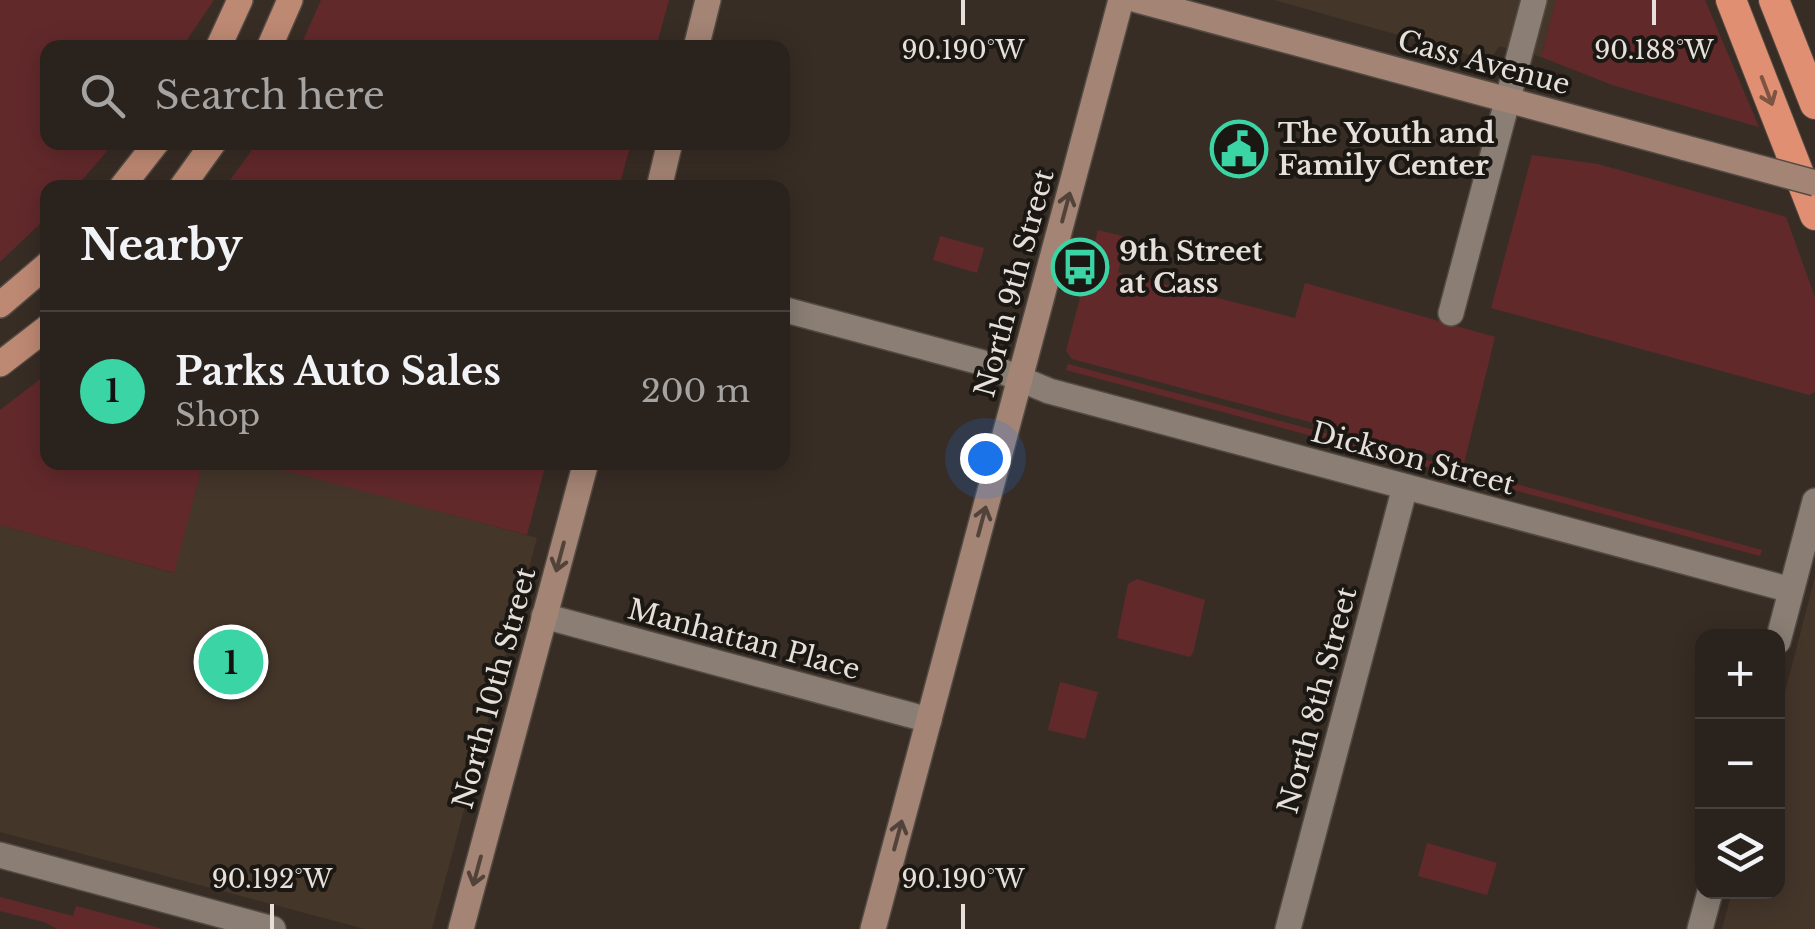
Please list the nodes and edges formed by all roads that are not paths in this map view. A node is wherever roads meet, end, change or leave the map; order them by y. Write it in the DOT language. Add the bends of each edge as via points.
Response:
graph roads {
  1 [pos="240,0"];
  2 [pos="290,0"];
  3 [pos="708,0"];
  4 [pos="1121,0"];
  5 [pos="1137,0"];
  6 [pos="1534,0"];
  7 [pos="1731,0"];
  8 [pos="1774,0"];
  9 [pos="222,40"];
  10 [pos="272,40"];
  11 [pos="698,40"];
  12 [pos="1508,100"];
  13 [pos="1815,104"];
  14 [pos="151,150"];
  15 [pos="208,150"];
  16 [pos="668,150"];
  17 [pos="127,180"];
  18 [pos="187,180"];
  19 [pos="660,180"];
  20 [pos="1815,182"];
  21 [pos="1815,214"];
  22 [pos="40,271"];
  23 [pos="0,305"];
  24 [pos="790,311"];
  25 [pos="1451,313"];
  26 [pos="40,332"];
  27 [pos="0,364"];
  28 [pos="1020,378"];
  29 [pos="584,470"];
  30 [pos="1404,487"];
  31 [pos="1815,501"];
  32 [pos="1791,590"];
  33 [pos="544,616"];
  34 [pos="1781,629"];
  35 [pos="928,720"];
  36 [pos="0,855"];
  37 [pos="1708,899"];
  38 [pos="273,929"];
  39 [pos="461,929"];
  40 [pos="872,929"];
  41 [pos="1288,929"];
  42 [pos="1700,929"];
  1 -- 9 [label="main road"];
  2 -- 10 [label="main road"];
  3 -- 11 [label="street"];
  28 -- 4 [label="street, North 9th Street, one-way"];
  5 -- 12 [label="street, Cass Avenue"];
  6 -- 12 [label="street"];
  7 -- 21 [label="highway, one-way"];
  8 -- 13 [label="highway"];
  12 -- 20 [label="street, Cass Avenue, bridge"];
  12 -- 25 [label="street"];
  14 -- 17 [label="main road"];
  15 -- 18 [label="main road"];
  16 -- 19 [label="street"];
  22 -- 23 [label="main road"];
  24 -- 28 [label="street, Dickson Street"];
  26 -- 27 [label="main road"];
  28 -- 30 [label="street, Dickson Street"];
  35 -- 28 [label="street, North 9th Street, one-way"];
  29 -- 33 [label="street, North 10th Street, one-way"];
  30 -- 32 [label="street, Dickson Street"];
  30 -- 41 [label="street, North 8th Street"];
  31 -- 32 [label="street"];
  32 -- 34 [label="street"];
  33 -- 35 [label="street, Manhattan Place"];
  33 -- 39 [label="street, North 10th Street, one-way"];
  40 -- 35 [label="street, North 9th Street, one-way"];
  36 -- 38 [label="street"];
  37 -- 42 [label="street"];
}
